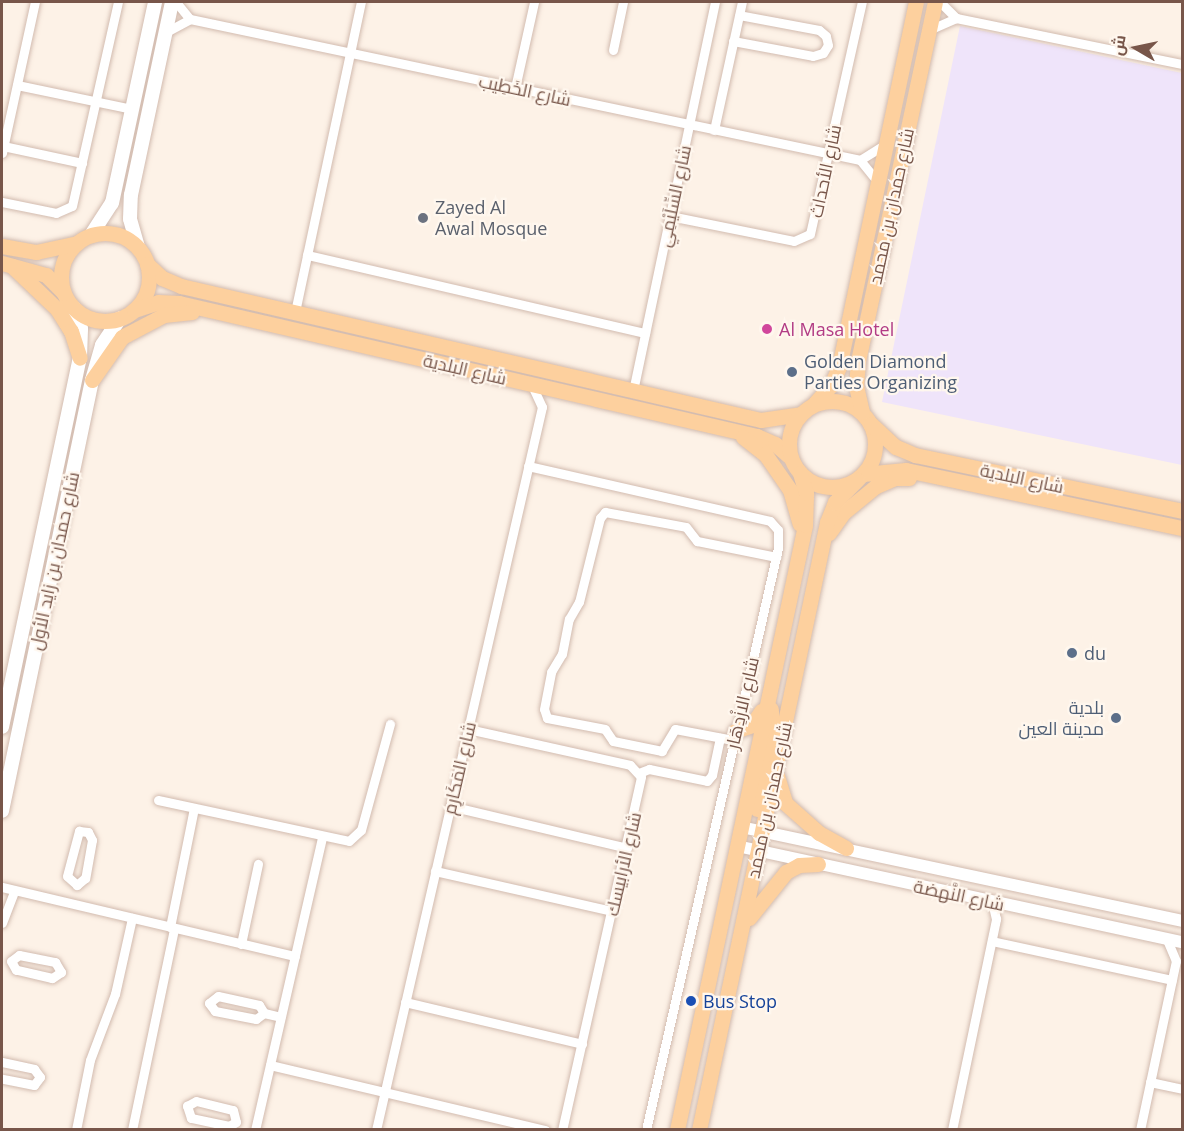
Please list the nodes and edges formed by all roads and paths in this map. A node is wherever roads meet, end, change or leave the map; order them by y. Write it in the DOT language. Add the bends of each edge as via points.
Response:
graph roads {
  1 [pos="35,2"];
  2 [pos="118,2"];
  3 [pos="155,2"];
  4 [pos="174,2"];
  5 [pos="361,2"];
  6 [pos="534,2"];
  7 [pos="624,2"];
  8 [pos="715,2"];
  9 [pos="742,2"];
  10 [pos="862,2"];
  11 [pos="916,2"];
  12 [pos="935,2"];
  13 [pos="940,2"];
  14 [pos="739,15"];
  15 [pos="956,18"];
  16 [pos="190,19"];
  17 [pos="929,30"];
  18 [pos="166,32"];
  19 [pos="734,41"];
  20 [pos="613,50"];
  21 [pos="350,53"];
  22 [pos="1182,64"];
  23 [pos="17,85"];
  24 [pos="515,88"];
  25 [pos="96,101"];
  26 [pos="132,109"];
  27 [pos="689,125"];
  28 [pos="714,130"];
  29 [pos="886,143"];
  30 [pos="2,149"];
  31 [pos="829,153"];
  32 [pos="860,160"];
  33 [pos="82,163"];
  34 [pos="878,183"];
  35 [pos="2,202"];
  36 [pos="670,216"];
  37 [pos="91,235"];
  38 [pos="75,244"];
  39 [pos="2,246"];
  40 [pos="138,247"];
  41 [pos="307,255"];
  42 [pos="147,264"];
  43 [pos="7,265"];
  44 [pos="65,294"];
  45 [pos="74,308"];
  46 [pos="212,311"];
  47 [pos="295,312"];
  48 [pos="127,314"];
  49 [pos="645,333"];
  50 [pos="80,358"];
  51 [pos="92,380"];
  52 [pos="530,384"];
  53 [pos="563,391"];
  54 [pos="633,391"];
  55 [pos="814,404"];
  56 [pos="542,407"];
  57 [pos="862,412"];
  58 [pos="801,414"];
  59 [pos="871,424"];
  60 [pos="730,430"];
  61 [pos="791,458"];
  62 [pos="528,466"];
  63 [pos="800,473"];
  64 [pos="860,477"];
  65 [pos="949,479"];
  66 [pos="1182,511"];
  67 [pos="1182,528"];
  68 [pos="801,538"];
  69 [pos="821,553"];
  70 [pos="776,557"];
  71 [pos="767,700"];
  72 [pos="390,724"];
  73 [pos="2,727"];
  74 [pos="468,729"];
  75 [pos="734,735"];
  76 [pos="720,738"];
  77 [pos="780,749"];
  78 [pos="639,773"];
  79 [pos="158,800"];
  80 [pos="450,806"];
  81 [pos="194,808"];
  82 [pos="2,811"];
  83 [pos="752,830"];
  84 [pos="322,837"];
  85 [pos="627,848"];
  86 [pos="846,848"];
  87 [pos="758,851"];
  88 [pos="735,853"];
  89 [pos="258,864"];
  90 [pos="818,864"];
  91 [pos="435,871"];
  92 [pos="1002,883"];
  93 [pos="74,885"];
  94 [pos="5,889"];
  95 [pos="940,890"];
  96 [pos="992,902"];
  97 [pos="70,904"];
  98 [pos="1011,906"];
  99 [pos="612,911"];
  100 [pos="132,918"];
  101 [pos="996,919"];
  102 [pos="1182,921"];
  103 [pos="2,922"];
  104 [pos="172,928"];
  105 [pos="741,934"];
  106 [pos="1166,938"];
  107 [pos="992,941"];
  108 [pos="1182,942"];
  109 [pos="241,944"];
  110 [pos="1182,952"];
  111 [pos="295,956"];
  112 [pos="6,960"];
  113 [pos="1176,961"];
  114 [pos="1172,980"];
  115 [pos="727,996"];
  116 [pos="405,1002"];
  117 [pos="264,1013"];
  118 [pos="281,1017"];
  119 [pos="582,1044"];
  120 [pos="2,1062"];
  121 [pos="270,1065"];
  122 [pos="2,1079"];
  123 [pos="1150,1083"];
  124 [pos="1182,1089"];
  125 [pos="385,1092"];
  126 [pos="237,1119"];
  127 [pos="256,1126"];
  128 [pos="76,1130"];
  129 [pos="132,1130"];
  130 [pos="376,1130"];
  131 [pos="545,1130"];
  132 [pos="562,1130"];
  133 [pos="646,1130"];
  134 [pos="677,1130"];
  135 [pos="699,1130"];
  136 [pos="952,1130"];
  137 [pos="1140,1130"];
  1 -- 23 [label="street"];
  2 -- 25 [label="street"];
  3 -- 26 [label="main road"];
  4 -- 16 [label="street"];
  4 -- 18 [label="main road"];
  5 -- 21 [label="street"];
  6 -- 24 [label="street"];
  7 -- 20 [label="street"];
  8 -- 27 [label="street, شارع السِّلَيْمِي"];
  9 -- 14 [label="street, شارع السِّلَيْمِي"];
  10 -- 31 [label="street, شارع الأحداث"];
  11 -- 29 [label="main road, شارع حمدان بن محمد"];
  12 -- 17 [label="main road, شارع حمدان بن محمد"];
  13 -- 15 [label="street"];
  14 -- 19 [label="street, شارع السِّلَيْمِي"];
  14 -- 19 [label="street" via="819,30 828,45 823,53 813,56"];
  15 -- 17 [label="street"];
  15 -- 22 [label="street"];
  16 -- 18 [label="street"];
  16 -- 21 [label="street, شارع الخَطِيب"];
  17 -- 57 [label="main road, شارع حمدان بن محمد" via="858,361 856,385"];
  18 -- 40 [label="main road" via="131,195 130,219"];
  19 -- 28 [label="street, شارع السِّلَيْمِي"];
  21 -- 24 [label="street, شارع الخَطِيب"];
  21 -- 41 [label="street"];
  23 -- 25 [label="street"];
  23 -- 30 [label="street"];
  24 -- 27 [label="street, شارع الخَطِيب"];
  25 -- 26 [label="street"];
  25 -- 33 [label="street"];
  26 -- 37 [label="main road" via="112,203"];
  27 -- 28 [label="street, شارع الخَطِيب"];
  27 -- 36 [label="street, شارع السِّلَيْمِي"];
  28 -- 31 [label="street, شارع الخَطِيب"];
  29 -- 32 [label="street"];
  29 -- 34 [label="main road, شارع حمدان بن محمد"];
  30 -- 33 [label="street"];
  31 -- 32 [label="street, شارع الخَطِيب"];
  31 -- 36 [label="street, شارع الأحداث" via="813,230 803,240"];
  32 -- 34 [label="street"];
  33 -- 35 [label="street" via="74,201 63,213"];
  34 -- 55 [label="main road, شارع حمدان بن محمد" via="839,367 831,385"];
  36 -- 49 [label="street, شارع السِّلَيْمِي"];
  37 -- 38 [label="main road"];
  37 -- 40 [label="main road" via="121,236"];
  38 -- 39 [label="main road" via="36,252"];
  38 -- 44 [label="main road" via="62,268"];
  40 -- 42 [label="main road"];
  41 -- 47 [label="street"];
  41 -- 49 [label="street"];
  42 -- 47 [label="main road, شارع البلدية" via="162,278 181,286"];
  42 -- 48 [label="main road" via="147,289"];
  43 -- 44 [label="main road" via="46,275"];
  43 -- 50 [label="main road" via="57,309 71,331"];
  44 -- 45 [label="main road"];
  45 -- 48 [label="main road" via="91,318"];
  45 -- 50 [label="main road, شارع حمدان بن زايد الأول" via="81,329"];
  46 -- 48 [label="main road, شارع البلدية" via="169,302"];
  46 -- 51 [label="main road" via="174,313 138,327 114,345"];
  46 -- 52 [label="main road, شارع البلدية"];
  47 -- 54 [label="main road, شارع البلدية"];
  48 -- 51 [label="main road, شارع حمدان بن زايد الأول" via="102,345"];
  49 -- 54 [label="street, شارع السِّلَيْمِي"];
  50 -- 73 [label="main road, شارع حمدان بن زايد الأول"];
  51 -- 82 [label="main road, شارع حمدان بن زايد الأول"];
  52 -- 53 [label="main road, شارع البلدية"];
  52 -- 56 [label="street" via="538,391"];
  53 -- 56 [label="street"];
  53 -- 60 [label="main road, شارع البلدية"];
  54 -- 58 [label="main road, شارع البلدية" via="761,420"];
  55 -- 57 [label="main road" via="844,402"];
  55 -- 58 [label="main road"];
  56 -- 62 [label="street, شارع المَكَارِم"];
  57 -- 59 [label="main road"];
  58 -- 61 [label="main road" via="791,430"];
  59 -- 64 [label="main road" via="874,456"];
  59 -- 66 [label="main road, شارع البلدية" via="896,447 915,455"];
  60 -- 61 [label="main road, شارع البلدية" via="766,439"];
  60 -- 68 [label="main road" via="759,448 778,471 794,498"];
  61 -- 63 [label="main road"];
  62 -- 70 [label="street, شارع الازْدِهَار" via="770,521 778,530"];
  62 -- 74 [label="street, شارع المَكَارِم"];
  63 -- 64 [label="main road" via="821,486 833,488"];
  63 -- 68 [label="main road, شارع حمدان بن محمد" via="807,502"];
  64 -- 65 [label="main road, شارع البلدية" via="906,470"];
  64 -- 69 [label="main road, شارع حمدان بن محمد" via="831,511"];
  65 -- 67 [label="main road, شارع البلدية"];
  65 -- 69 [label="main road" via="895,478 876,486 843,513"];
  68 -- 71 [label="main road, شارع حمدان بن محمد"];
  69 -- 77 [label="main road, شارع حمدان بن محمد"];
  70 -- 75 [label="street, شارع الازْدِهَار"];
  70 -- 76 [label="street" via="697,541 686,527 605,512 600,518 579,602 569,620 562,654 552,669 544,710 547,718 605,729 613,741 662,751 667,749 675,729"];
  71 -- 75 [label="main road" via="752,725"];
  71 -- 83 [label="main road, شارع حمدان بن محمد"];
  72 -- 84 [label="street" via="359,834 344,842"];
  74 -- 78 [label="street" via="630,765"];
  74 -- 80 [label="street, شارع المَكَارِم"];
  75 -- 76 [label="street"];
  75 -- 133 [label="street, شارع الازْدِهَار"];
  76 -- 78 [label="street" via="712,775 707,781 648,769"];
  77 -- 83 [label="main road, شارع حمدان بن محمد"];
  77 -- 86 [label="main road" via="777,785 785,802 819,833"];
  78 -- 85 [label="street, شارع الأرابيسك" via="641,787"];
  79 -- 81 [label="street"];
  80 -- 85 [label="street"];
  80 -- 91 [label="street, شارع المَكَارِم"];
  81 -- 84 [label="street"];
  81 -- 104 [label="street"];
  83 -- 86 [label="street, شارع النَّهضة"];
  83 -- 87 [label="main road, شارع حمدان بن محمد"];
  83 -- 88 [label="main road, شارع حمدان بن محمد"];
  84 -- 111 [label="street"];
  85 -- 99 [label="street, شارع الأرابيسك"];
  86 -- 92 [label="street, شارع النَّهضة"];
  87 -- 88 [label="street, شارع النَّهضة"];
  87 -- 90 [label="street, شارع النَّهضة"];
  87 -- 105 [label="main road, شارع حمدان بن محمد"];
  88 -- 115 [label="main road" via="745,864 724,968"];
  88 -- 134 [label="main road, شارع حمدان بن محمد"];
  89 -- 109 [label="street"];
  90 -- 95 [label="street, شارع النَّهضة"];
  90 -- 105 [label="main road" via="800,865 786,872 757,904"];
  91 -- 99 [label="street"];
  91 -- 116 [label="street, شارع المَكَارِم"];
  92 -- 95 [label="street" via="950,874 941,880"];
  92 -- 102 [label="street, شارع النَّهضة"];
  93 -- 93 [label="street" via="85,878 92,840 85,831 76,833 71,850 67,876"];
  93 -- 97 [label="street"];
  94 -- 97 [label="street"];
  94 -- 103 [label="street"];
  95 -- 96 [label="street, شارع النَّهضة"];
  96 -- 98 [label="street, شارع النَّهضة"];
  96 -- 101 [label="street"];
  97 -- 100 [label="street"];
  98 -- 101 [label="street"];
  98 -- 106 [label="street, شارع النَّهضة"];
  99 -- 119 [label="street, شارع الأرابيسك"];
  100 -- 104 [label="street"];
  100 -- 128 [label="street" via="115,994 90,1060"];
  101 -- 107 [label="street"];
  104 -- 109 [label="street"];
  104 -- 129 [label="street"];
  105 -- 115 [label="main road, شارع حمدان بن محمد"];
  106 -- 108 [label="street, شارع النَّهضة"];
  106 -- 113 [label="street"];
  107 -- 114 [label="street"];
  107 -- 136 [label="street"];
  109 -- 111 [label="street"];
  110 -- 113 [label="street"];
  111 -- 118 [label="street"];
  112 -- 112 [label="street" via="16,970 52,978 61,972 56,962 20,955"];
  113 -- 114 [label="street"];
  114 -- 123 [label="street"];
  115 -- 135 [label="main road, شارع حمدان بن محمد"];
  116 -- 119 [label="street"];
  116 -- 125 [label="street, شارع المَكَارِم"];
  117 -- 117 [label="street" via="256,1019 215,1011 209,1003 218,996 259,1005"];
  117 -- 118 [label="street"];
  118 -- 121 [label="street"];
  119 -- 132 [label="street, شارع الأرابيسك"];
  120 -- 122 [label="street" via="34,1069 40,1077 34,1085"];
  121 -- 125 [label="street"];
  121 -- 127 [label="street"];
  123 -- 124 [label="street"];
  123 -- 137 [label="street"];
  125 -- 130 [label="street, شارع المَكَارِم"];
  125 -- 131 [label="street"];
  126 -- 126 [label="street" via="229,1126 193,1119 186,1109 196,1101 233,1110"];
  126 -- 127 [label="street"];
}
